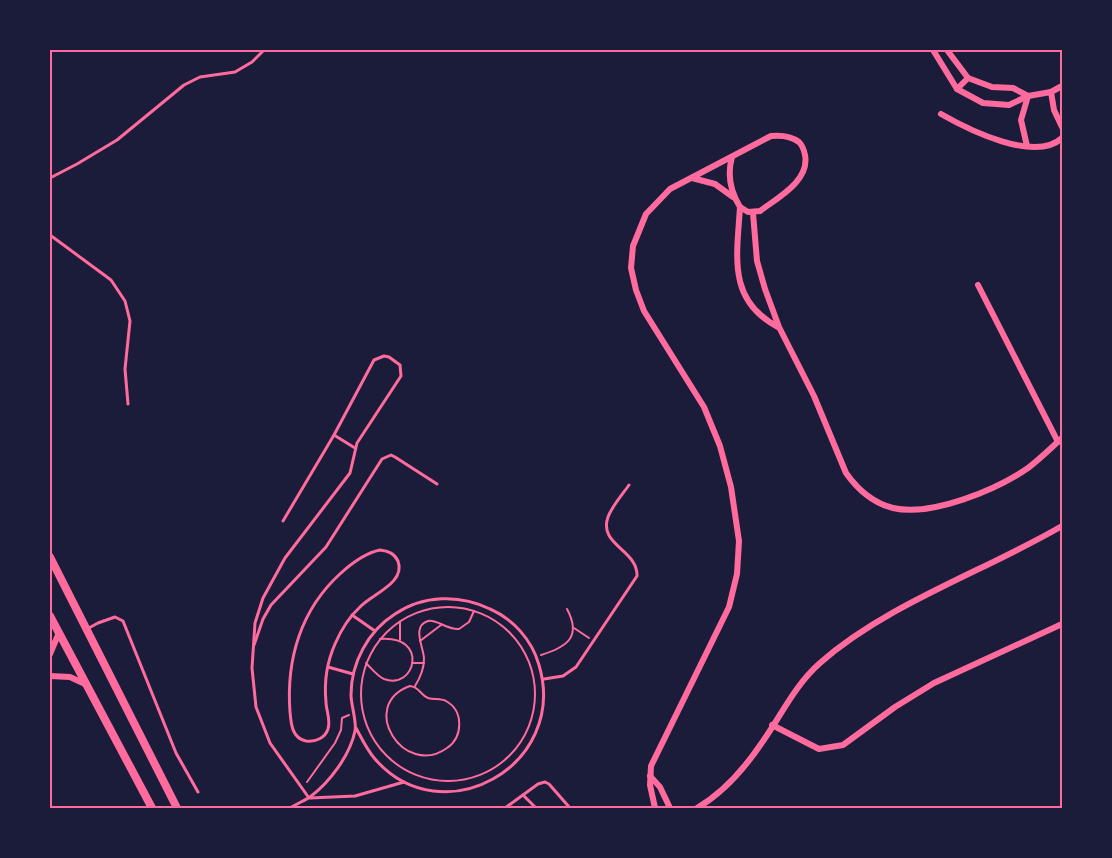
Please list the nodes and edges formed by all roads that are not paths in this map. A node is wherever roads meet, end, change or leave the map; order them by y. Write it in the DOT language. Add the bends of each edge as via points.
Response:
graph roads {
  1 [pos="264,50"];
  2 [pos="933,50"];
  3 [pos="947,50"];
  4 [pos="969,78"];
  5 [pos="1062,86"];
  6 [pos="957,89"];
  7 [pos="1051,92"];
  8 [pos="1028,96"];
  9 [pos="941,114"];
  10 [pos="1062,127"];
  11 [pos="1062,138"];
  12 [pos="1027,146"];
  13 [pos="732,157"];
  14 [pos="50,178"];
  15 [pos="692,178"];
  16 [pos="734,197"];
  17 [pos="740,207"];
  18 [pos="753,213"];
  19 [pos="50,235"];
  20 [pos="978,285"];
  21 [pos="779,327"];
  22 [pos="128,404"];
  23 [pos="334,435"];
  24 [pos="1060,440"];
  25 [pos="355,448"];
  26 [pos="436,484"];
  27 [pos="629,486"];
  28 [pos="283,521"];
  29 [pos="1062,526"];
  30 [pos="50,557"];
  31 [pos="352,615"];
  32 [pos="50,616"];
  33 [pos="1062,624"];
  34 [pos="86,630"];
  35 [pos="375,631"];
  36 [pos="58,635"];
  37 [pos="252,649"];
  38 [pos="50,654"];
  39 [pos="328,667"];
  40 [pos="353,674"];
  41 [pos="50,676"];
  42 [pos="544,679"];
  43 [pos="85,684"];
  44 [pos="772,725"];
  45 [pos="356,728"];
  46 [pos="650,776"];
  47 [pos="405,782"];
  48 [pos="198,792"];
  49 [pos="523,795"];
  50 [pos="309,798"];
  51 [pos="152,808"];
  52 [pos="177,808"];
  53 [pos="290,808"];
  54 [pos="505,808"];
  55 [pos="536,808"];
  56 [pos="570,808"];
  57 [pos="655,808"];
  58 [pos="670,808"];
  59 [pos="697,808"];
  1 -- 14 [label="lane" via="235,72 209,75 184,85 117,140"];
  2 -- 6 [label="street"];
  3 -- 4 [label="street"];
  4 -- 6 [label="street"];
  4 -- 8 [label="street" via="992,87 1013,88"];
  5 -- 7 [label="street"];
  6 -- 8 [label="street" via="983,103 1009,105"];
  7 -- 8 [label="street"];
  7 -- 10 [label="street"];
  8 -- 12 [label="street" via="1021,120"];
  9 -- 12 [label="street" via="981,134"];
  11 -- 12 [label="street" via="1043,148"];
  13 -- 15 [label="street"];
  13 -- 16 [label="street" via="729,178"];
  13 -- 18 [label="street" via="777,135 794,139 803,147 805,165 797,182"];
  15 -- 16 [label="street" via="715,184"];
  15 -- 46 [label="street" via="670,189 646,214 633,246 631,268 644,311 694,389 720,446 737,524 738,557 734,590 723,622 654,757"];
  16 -- 17 [label="street"];
  17 -- 18 [label="street"];
  17 -- 21 [label="street" via="736,260 742,288 756,311"];
  18 -- 21 [label="street" via="757,261"];
  19 -- 22 [label="lane" via="111,280 125,301 130,321 125,369"];
  20 -- 24 [label="street"];
  21 -- 24 [label="street" via="814,396 846,473 860,490 878,502 914,510 961,500 1011,478"];
  23 -- 25 [label="lane"];
  23 -- 25 [label="lane" via="375,360 389,357 400,365 401,376"];
  23 -- 28 [label="lane"];
  25 -- 37 [label="lane" via="350,473 298,539 268,588 255,623"];
  26 -- 37 [label="lane" via="395,457 382,459 326,547 271,605"];
  27 -- 42 [label="lane" via="606,525 609,537 635,561 638,576 576,667 563,676"];
  29 -- 44 [label="street" via="907,606 848,642 798,685"];
  30 -- 34 [label="street"];
  31 -- 35 [label="lane"];
  31 -- 39 [label="lane" via="334,645"];
  31 -- 39 [label="lane" via="397,576 398,564 392,553 374,551 346,568 323,591 306,618 292,655 289,680 292,727 301,739 316,740 328,730"];
  32 -- 36 [label="street"];
  33 -- 44 [label="street" via="934,683 836,748 819,749"];
  34 -- 48 [label="lane" via="115,617 123,621 176,753"];
  34 -- 52 [label="street"];
  35 -- 40 [label="lane" via="361,651"];
  35 -- 42 [label="lane" via="394,614 418,603 444,598 476,602 501,614 522,633 537,656"];
  36 -- 38 [label="street"];
  36 -- 43 [label="street"];
  37 -- 50 [label="lane" via="253,688 262,726"];
  39 -- 40 [label="lane"];
  40 -- 45 [label="lane" via="352,714"];
  41 -- 43 [label="street" via="70,677"];
  42 -- 47 [label="lane" via="544,706 537,732 523,755 503,774 479,786 453,791 428,790"];
  43 -- 51 [label="street"];
  44 -- 59 [label="street" via="735,777"];
  45 -- 47 [label="lane" via="375,759"];
  45 -- 50 [label="lane" via="333,773"];
  46 -- 57 [label="street"];
  46 -- 58 [label="street"];
  47 -- 50 [label="lane" via="355,796"];
  49 -- 54 [label="lane"];
  49 -- 55 [label="lane"];
  49 -- 56 [label="lane" via="541,782 547,783"];
  50 -- 53 [label="lane"];
}
